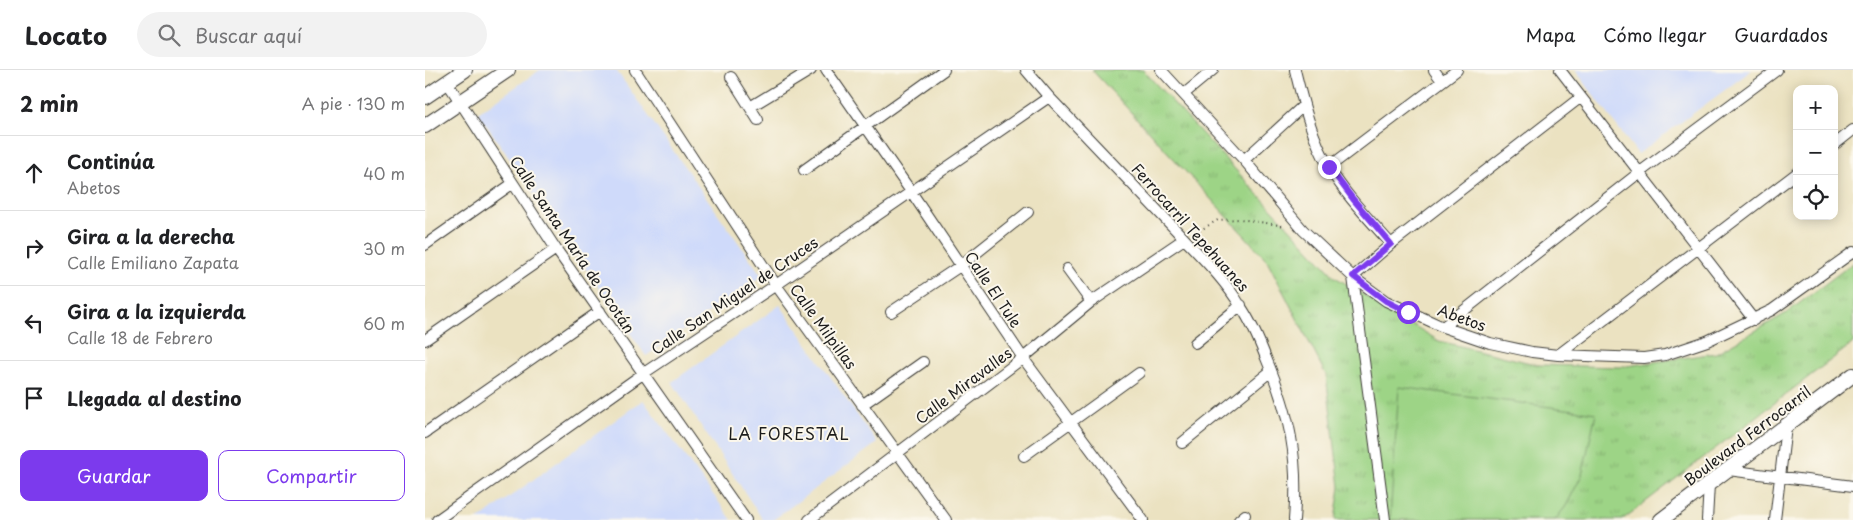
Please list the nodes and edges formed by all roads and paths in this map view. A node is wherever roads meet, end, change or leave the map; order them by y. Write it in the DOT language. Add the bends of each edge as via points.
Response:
graph roads {
  1 [pos="465,70"];
  2 [pos="508,70"];
  3 [pos="635,70"];
  4 [pos="811,70"];
  5 [pos="825,70"];
  6 [pos="944,70"];
  7 [pos="1027,70"];
  8 [pos="1161,70"];
  9 [pos="1213,70"];
  10 [pos="1295,70"];
  11 [pos="1434,70"];
  12 [pos="1457,70"];
  13 [pos="1560,70"];
  14 [pos="1777,70"];
  15 [pos="731,77"];
  16 [pos="1442,81"];
  17 [pos="447,82"];
  18 [pos="1183,94"];
  19 [pos="425,97"];
  20 [pos="1049,97"];
  21 [pos="1581,97"];
  22 [pos="460,102"];
  23 [pos="1304,105"];
  24 [pos="750,107"];
  25 [pos="758,120"];
  26 [pos="425,126"];
  27 [pos="866,126"];
  28 [pos="1853,130"];
  29 [pos="1838,142"];
  30 [pos="1245,160"];
  31 [pos="1329,167"];
  32 [pos="804,170"];
  33 [pos="1640,172"];
  34 [pos="1794,175"];
  35 [pos="512,184"];
  36 [pos="912,193"];
  37 [pos="1028,212"];
  38 [pos="1303,230"];
  39 [pos="1184,239"];
  40 [pos="1391,244"];
  41 [pos="425,245"];
  42 [pos="556,248"];
  43 [pos="1699,248"];
  44 [pos="1853,252"];
  45 [pos="960,266"];
  46 [pos="1067,269"];
  47 [pos="1353,276"];
  48 [pos="777,285"];
  49 [pos="1091,302"];
  50 [pos="1241,305"];
  51 [pos="600,311"];
  52 [pos="891,312"];
  53 [pos="1753,320"];
  54 [pos="1443,327"];
  55 [pos="425,340"];
  56 [pos="1195,343"];
  57 [pos="1558,355"];
  58 [pos="1023,358"];
  59 [pos="923,362"];
  60 [pos="1271,371"];
  61 [pos="644,373"];
  62 [pos="1139,374"];
  63 [pos="1853,375"];
  64 [pos="862,405"];
  65 [pos="1071,422"];
  66 [pos="1786,426"];
  67 [pos="425,432"];
  68 [pos="1182,443"];
  69 [pos="897,453"];
  70 [pos="1025,456"];
  71 [pos="1728,470"];
  72 [pos="1780,476"];
  73 [pos="1709,484"];
  74 [pos="1853,486"];
  75 [pos="437,520"];
  76 [pos="746,520"];
  77 [pos="809,520"];
  78 [pos="946,520"];
  79 [pos="1143,520"];
  80 [pos="1294,520"];
  81 [pos="1385,520"];
  82 [pos="1661,520"];
  83 [pos="1707,520"];
  84 [pos="1775,520"];
  1 -- 17 [label="main road"];
  2 -- 22 [label="main road"];
  3 -- 48 [label="street, Calle Milpillas"];
  4 -- 24 [label="street"];
  5 -- 27 [label="street, Calle El Tule"];
  6 -- 27 [label="street"];
  7 -- 20 [label="street, Ferrocarril Tepehuanes"];
  8 -- 18 [label="street, Abetos"];
  9 -- 18 [label="street"];
  10 -- 23 [label="street"];
  11 -- 16 [label="street"];
  12 -- 16 [label="street"];
  13 -- 21 [label="street"];
  14 -- 33 [label="street"];
  15 -- 24 [label="street"];
  16 -- 31 [label="street"];
  17 -- 19 [label="main road"];
  17 -- 22 [label="street, Calle Santa María de Ocotán"];
  18 -- 30 [label="street, Abetos"];
  20 -- 36 [label="street, Calle San Miguel de Cruces"];
  20 -- 39 [label="street, Ferrocarril Tepehuanes"];
  21 -- 33 [label="street"];
  21 -- 40 [label="street"];
  22 -- 26 [label="main road"];
  22 -- 35 [label="street, Calle Santa María de Ocotán"];
  23 -- 30 [label="street"];
  23 -- 31 [label="street"];
  24 -- 25 [label="street"];
  27 -- 32 [label="street"];
  27 -- 36 [label="street, Calle El Tule"];
  28 -- 29 [label="street"];
  30 -- 38 [label="street, Abetos"];
  31 -- 40 [label="street"];
  33 -- 43 [label="street"];
  33 -- 54 [label="street"];
  34 -- 43 [label="street"];
  35 -- 41 [label="street"];
  35 -- 42 [label="street, Calle Santa María de Ocotán"];
  36 -- 45 [label="street, Calle El Tule"];
  36 -- 48 [label="street, Calle San Miguel de Cruces"];
  37 -- 45 [label="street"];
  38 -- 39 [label="path" via="1240,219 1218,220"];
  38 -- 47 [label="street, Abetos"];
  39 -- 49 [label="street, Calle Miravalles"];
  39 -- 50 [label="street, Ferrocarril Tepehuanes"];
  40 -- 47 [label="street"];
  42 -- 51 [label="street, Calle Santa María de Ocotán"];
  42 -- 55 [label="street"];
  43 -- 53 [label="street"];
  43 -- 57 [label="street"];
  44 -- 53 [label="street, Abetos" via="1789,300"];
  45 -- 52 [label="street"];
  45 -- 58 [label="street, Calle El Tule"];
  46 -- 49 [label="street"];
  47 -- 54 [label="street, Abetos" via="1386,301"];
  47 -- 81 [label="street"];
  48 -- 61 [label="street, Calle San Miguel de Cruces"];
  48 -- 64 [label="street, Calle Milpillas"];
  49 -- 58 [label="street, Calle Miravalles"];
  50 -- 56 [label="street"];
  50 -- 60 [label="street, Ferrocarril Tepehuanes"];
  51 -- 61 [label="street, Calle Santa María de Ocotán"];
  51 -- 67 [label="street"];
  53 -- 57 [label="street, Abetos" via="1707,341 1644,358"];
  54 -- 57 [label="street, Abetos" via="1490,343"];
  58 -- 65 [label="street, Calle El Tule"];
  58 -- 69 [label="street, Calle Miravalles"];
  59 -- 64 [label="street"];
  60 -- 68 [label="street"];
  60 -- 80 [label="street, Ferrocarril Tepehuanes" via="1285,410 1294,454"];
  61 -- 75 [label="street, Calle San Miguel de Cruces"];
  61 -- 76 [label="street, Calle Santa María de Ocotán"];
  62 -- 65 [label="street"];
  63 -- 66 [label="main road, Boulevard Ferrocarril"];
  64 -- 69 [label="street, Calle Milpillas"];
  65 -- 70 [label="street"];
  65 -- 79 [label="street, Calle El Tule"];
  66 -- 71 [label="main road, Boulevard Ferrocarril"];
  66 -- 72 [label="street"];
  69 -- 77 [label="street, Calle Miravalles"];
  69 -- 78 [label="street, Calle Milpillas"];
  71 -- 72 [label="street"];
  71 -- 73 [label="main road, Boulevard Ferrocarril"];
  72 -- 74 [label="street"];
  72 -- 84 [label="street"];
  73 -- 82 [label="main road, Boulevard Ferrocarril"];
  73 -- 83 [label="street"];
}
